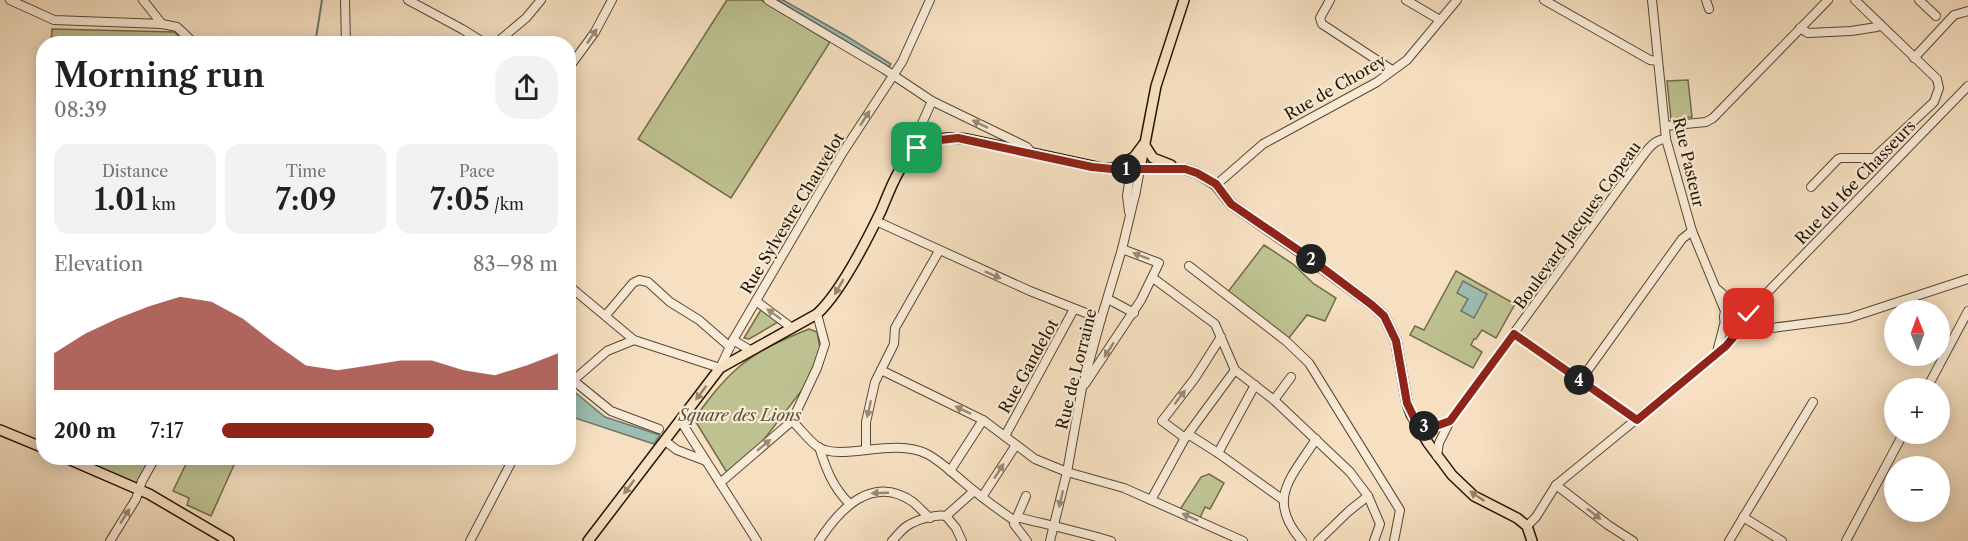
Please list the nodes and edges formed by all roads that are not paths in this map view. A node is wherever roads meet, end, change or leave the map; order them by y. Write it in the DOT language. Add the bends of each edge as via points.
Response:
graph roads {
  1 [pos="10,0"];
  2 [pos="143,0"];
  3 [pos="345,0"];
  4 [pos="408,0"];
  5 [pos="542,0"];
  6 [pos="612,0"];
  7 [pos="768,0"];
  8 [pos="930,0"];
  9 [pos="1184,0"];
  10 [pos="1330,0"];
  11 [pos="1406,0"];
  12 [pos="1457,0"];
  13 [pos="1544,0"];
  14 [pos="1652,0"];
  15 [pos="1706,0"];
  16 [pos="1828,0"];
  17 [pos="1855,0"];
  18 [pos="1919,0"];
  19 [pos="1709,9"];
  20 [pos="1968,11"];
  21 [pos="1936,16"];
  22 [pos="1440,20"];
  23 [pos="162,24"];
  24 [pos="1880,24"];
  25 [pos="1800,28"];
  26 [pos="187,36"];
  27 [pos="346,36"];
  28 [pos="474,36"];
  29 [pos="505,36"];
  30 [pos="576,58"];
  31 [pos="1914,58"];
  32 [pos="1658,61"];
  33 [pos="1392,70"];
  34 [pos="894,76"];
  35 [pos="1968,86"];
  36 [pos="932,101"];
  37 [pos="1665,126"];
  38 [pos="918,132"];
  39 [pos="1666,139"];
  40 [pos="926,143"];
  41 [pos="1144,144"];
  42 [pos="1034,155"];
  43 [pos="1134,157"];
  44 [pos="905,160"];
  45 [pos="1112,169"];
  46 [pos="1135,169"];
  47 [pos="1185,169"];
  48 [pos="1216,184"];
  49 [pos="1811,187"];
  50 [pos="1130,219"];
  51 [pos="876,221"];
  52 [pos="1692,231"];
  53 [pos="1122,249"];
  54 [pos="939,251"];
  55 [pos="1189,266"];
  56 [pos="1154,278"];
  57 [pos="1968,279"];
  58 [pos="1717,289"];
  59 [pos="576,291"];
  60 [pos="1762,297"];
  61 [pos="1108,299"];
  62 [pos="756,301"];
  63 [pos="1738,307"];
  64 [pos="1074,309"];
  65 [pos="1725,311"];
  66 [pos="1968,311"];
  67 [pos="1134,312"];
  68 [pos="817,314"];
  69 [pos="606,315"];
  70 [pos="1101,319"];
  71 [pos="1744,319"];
  72 [pos="1725,321"];
  73 [pos="1736,327"];
  74 [pos="792,328"];
  75 [pos="1756,330"];
  76 [pos="1514,334"];
  77 [pos="1221,337"];
  78 [pos="634,340"];
  79 [pos="731,343"];
  80 [pos="750,350"];
  81 [pos="1717,352"];
  82 [pos="720,368"];
  83 [pos="882,370"];
  84 [pos="1235,370"];
  85 [pos="1292,377"];
  86 [pos="1932,378"];
  87 [pos="576,379"];
  88 [pos="1580,381"];
  89 [pos="1255,385"];
  90 [pos="576,386"];
  91 [pos="1082,388"];
  92 [pos="1274,400"];
  93 [pos="1813,402"];
  94 [pos="680,420"];
  95 [pos="982,420"];
  96 [pos="1637,420"];
  97 [pos="792,421"];
  98 [pos="1450,421"];
  99 [pos="1418,426"];
  100 [pos="659,429"];
  101 [pos="0,430"];
  102 [pos="1005,436"];
  103 [pos="1186,436"];
  104 [pos="1316,439"];
  105 [pos="665,441"];
  106 [pos="1898,444"];
  107 [pos="36,445"];
  108 [pos="1016,445"];
  109 [pos="819,447"];
  110 [pos="866,450"];
  111 [pos="1218,453"];
  112 [pos="1437,456"];
  113 [pos="706,461"];
  114 [pos="82,465"];
  115 [pos="151,465"];
  116 [pos="510,465"];
  117 [pos="950,471"];
  118 [pos="1067,472"];
  119 [pos="720,483"];
  120 [pos="1556,485"];
  121 [pos="140,490"];
  122 [pos="974,491"];
  123 [pos="1026,496"];
  124 [pos="1368,496"];
  125 [pos="982,497"];
  126 [pos="1282,499"];
  127 [pos="1151,500"];
  128 [pos="850,504"];
  129 [pos="946,516"];
  130 [pos="1743,517"];
  131 [pos="930,518"];
  132 [pos="1016,519"];
  133 [pos="1527,526"];
  134 [pos="1054,527"];
  135 [pos="110,541"];
  136 [pos="229,541"];
  137 [pos="470,541"];
  138 [pos="588,541"];
  139 [pos="757,541"];
  140 [pos="819,541"];
  141 [pos="892,541"];
  142 [pos="962,541"];
  143 [pos="1027,541"];
  144 [pos="1050,541"];
  145 [pos="1111,541"];
  146 [pos="1243,541"];
  147 [pos="1302,541"];
  148 [pos="1318,541"];
  149 [pos="1374,541"];
  150 [pos="1394,541"];
  151 [pos="1532,541"];
  152 [pos="1633,541"];
  153 [pos="1729,541"];
  154 [pos="1782,541"];
  155 [pos="1846,541"];
  1 -- 23 [label="street" via="54,20"];
  2 -- 23 [label="street"];
  3 -- 27 [label="street"];
  4 -- 28 [label="street"];
  5 -- 29 [label="street"];
  30 -- 6 [label="street, one-way"];
  7 -- 34 [label="street"];
  8 -- 34 [label="street, Rue Sylvestre Chauvelot"];
  9 -- 41 [label="main road" via="1156,86"];
  10 -- 33 [label="street" via="1320,18 1322,24"];
  11 -- 22 [label="street"];
  12 -- 22 [label="street, Rue de Chorey"];
  13 -- 32 [label="street"];
  14 -- 32 [label="street, Rue Pasteur"];
  15 -- 19 [label="street"];
  16 -- 25 [label="street"];
  17 -- 24 [label="street"];
  18 -- 21 [label="street"];
  20 -- 31 [label="street" via="1954,15"];
  22 -- 33 [label="street, Rue de Chorey" via="1407,60"];
  23 -- 26 [label="street" via="177,27"];
  24 -- 25 [label="street" via="1830,32 1808,33"];
  24 -- 31 [label="street"];
  25 -- 37 [label="street" via="1713,118"];
  31 -- 49 [label="street" via="1938,82 1934,102 1874,158 1841,158"];
  32 -- 37 [label="street, Rue Pasteur"];
  33 -- 48 [label="street, Rue de Chorey" via="1263,144"];
  34 -- 36 [label="street"];
  62 -- 34 [label="street, Rue Sylvestre Chauvelot, one-way" via="843,152"];
  35 -- 60 [label="street, Rue du 16e Chasseurs"];
  36 -- 38 [label="street"];
  42 -- 36 [label="street, one-way" via="1027,147"];
  37 -- 39 [label="street, Rue Pasteur"];
  38 -- 40 [label="street"];
  38 -- 44 [label="street"];
  39 -- 52 [label="street, Rue Pasteur"];
  39 -- 76 [label="street, Boulevard Jacques Copeau" via="1654,143 1639,161"];
  40 -- 42 [label="main road" via="958,138"];
  40 -- 44 [label="main road"];
  41 -- 43 [label="main road"];
  41 -- 46 [label="main road"];
  41 -- 47 [label="main road" via="1152,159"];
  42 -- 45 [label="main road"];
  43 -- 45 [label="main road"];
  43 -- 46 [label="main road"];
  44 -- 51 [label="main road"];
  45 -- 46 [label="main road"];
  46 -- 47 [label="main road"];
  46 -- 50 [label="street, Rue de Lorraine"];
  46 -- 50 [label="street, Rue de Lorraine" via="1127,196"];
  47 -- 48 [label="main road"];
  48 -- 99 [label="main road" via="1231,204 1384,316 1396,341 1407,403"];
  50 -- 53 [label="street, Rue de Lorraine"];
  51 -- 54 [label="street"];
  51 -- 68 [label="main road, one-way" via="834,295"];
  52 -- 58 [label="street, Rue Pasteur"];
  52 -- 88 [label="street" via="1682,239"];
  56 -- 53 [label="street, one-way" via="1160,263"];
  53 -- 61 [label="street, Rue de Lorraine"];
  54 -- 64 [label="street, one-way"];
  54 -- 83 [label="street" via="895,328 894,344"];
  55 -- 150 [label="street" via="1309,363 1400,510"];
  56 -- 67 [label="street"];
  56 -- 77 [label="street" via="1215,324"];
  57 -- 75 [label="street" via="1849,318"];
  58 -- 63 [label="street, Rue Pasteur"];
  58 -- 65 [label="street, Rue Pasteur"];
  59 -- 69 [label="street"];
  60 -- 63 [label="street, Rue du 16e Chasseurs"];
  60 -- 71 [label="street, Rue du 16e Chasseurs"];
  61 -- 67 [label="street"];
  61 -- 70 [label="street, Rue de Lorraine"];
  74 -- 62 [label="street, one-way"];
  62 -- 79 [label="street, Rue Sylvestre Chauvelot"];
  63 -- 65 [label="street"];
  63 -- 71 [label="street"];
  64 -- 70 [label="street"];
  64 -- 102 [label="street, Rue Gandelot"];
  65 -- 72 [label="street"];
  66 -- 86 [label="street"];
  67 -- 91 [label="street, one-way"];
  68 -- 74 [label="main road"];
  68 -- 97 [label="street" via="825,344"];
  69 -- 78 [label="street"];
  69 -- 79 [label="street" via="633,282 648,282 670,302"];
  70 -- 91 [label="street, Rue de Lorraine"];
  71 -- 73 [label="street"];
  71 -- 75 [label="street"];
  72 -- 73 [label="street"];
  72 -- 81 [label="street"];
  73 -- 75 [label="street" via="1745,332"];
  73 -- 81 [label="street" via="1736,334"];
  74 -- 80 [label="main road"];
  76 -- 88 [label="street"];
  76 -- 98 [label="street, Boulevard Jacques Copeau"];
  77 -- 84 [label="street"];
  103 -- 77 [label="street, one-way" via="1162,422"];
  78 -- 82 [label="street"];
  78 -- 87 [label="street" via="607,351"];
  79 -- 80 [label="street"];
  79 -- 82 [label="street, Rue Sylvestre Chauvelot"];
  80 -- 82 [label="main road"];
  81 -- 96 [label="street"];
  82 -- 94 [label="main road, one-way"];
  95 -- 83 [label="street, one-way"];
  83 -- 110 [label="street, one-way" via="875,382 866,422"];
  84 -- 89 [label="street"];
  84 -- 103 [label="street"];
  85 -- 92 [label="street"];
  88 -- 96 [label="street"];
  89 -- 92 [label="street"];
  89 -- 111 [label="street"];
  90 -- 100 [label="street" via="611,411"];
  91 -- 118 [label="street, Rue de Lorraine"];
  92 -- 104 [label="street"];
  93 -- 130 [label="street"];
  94 -- 105 [label="main road"];
  94 -- 113 [label="street"];
  95 -- 102 [label="street"];
  95 -- 117 [label="street"];
  96 -- 120 [label="street"];
  97 -- 109 [label="street"];
  119 -- 97 [label="street, one-way"];
  98 -- 99 [label="street"];
  98 -- 112 [label="street, Boulevard Jacques Copeau"];
  99 -- 112 [label="main road"];
  101 -- 107 [label="main road"];
  102 -- 108 [label="street"];
  103 -- 111 [label="street"];
  103 -- 127 [label="street"];
  104 -- 124 [label="street"];
  104 -- 126 [label="street" via="1284,489"];
  105 -- 113 [label="street"];
  105 -- 138 [label="main road, one-way"];
  106 -- 155 [label="street"];
  108 -- 118 [label="street" via="1035,459"];
  125 -- 108 [label="street, one-way"];
  109 -- 110 [label="street" via="834,451"];
  109 -- 128 [label="street" via="827,473"];
  110 -- 117 [label="street" via="908,448 928,454"];
  111 -- 126 [label="street"];
  133 -- 112 [label="main road, one-way" via="1474,496"];
  113 -- 119 [label="street"];
  114 -- 121 [label="main road"];
  115 -- 121 [label="street"];
  116 -- 137 [label="street"];
  117 -- 122 [label="street"];
  118 -- 127 [label="street"];
  118 -- 134 [label="street, Rue de Lorraine, one-way"];
  119 -- 139 [label="street"];
  120 -- 133 [label="street"];
  120 -- 152 [label="street, one-way"];
  135 -- 121 [label="street, one-way"];
  121 -- 136 [label="main road"];
  122 -- 125 [label="street"];
  122 -- 129 [label="street"];
  123 -- 132 [label="street"];
  124 -- 148 [label="street"];
  124 -- 149 [label="street" via="1380,524"];
  125 -- 132 [label="street"];
  126 -- 147 [label="street" via="1288,521"];
  146 -- 127 [label="street, one-way"];
  131 -- 128 [label="street, one-way" via="912,501 885,491"];
  128 -- 140 [label="street"];
  129 -- 131 [label="street"];
  129 -- 142 [label="street"];
  130 -- 153 [label="street"];
  130 -- 154 [label="street"];
  131 -- 141 [label="street" via="907,526"];
  132 -- 134 [label="street"];
  132 -- 143 [label="street" via="1014,524"];
  133 -- 151 [label="main road"];
  134 -- 144 [label="street, Rue de Lorraine"];
  134 -- 145 [label="street"];
}
